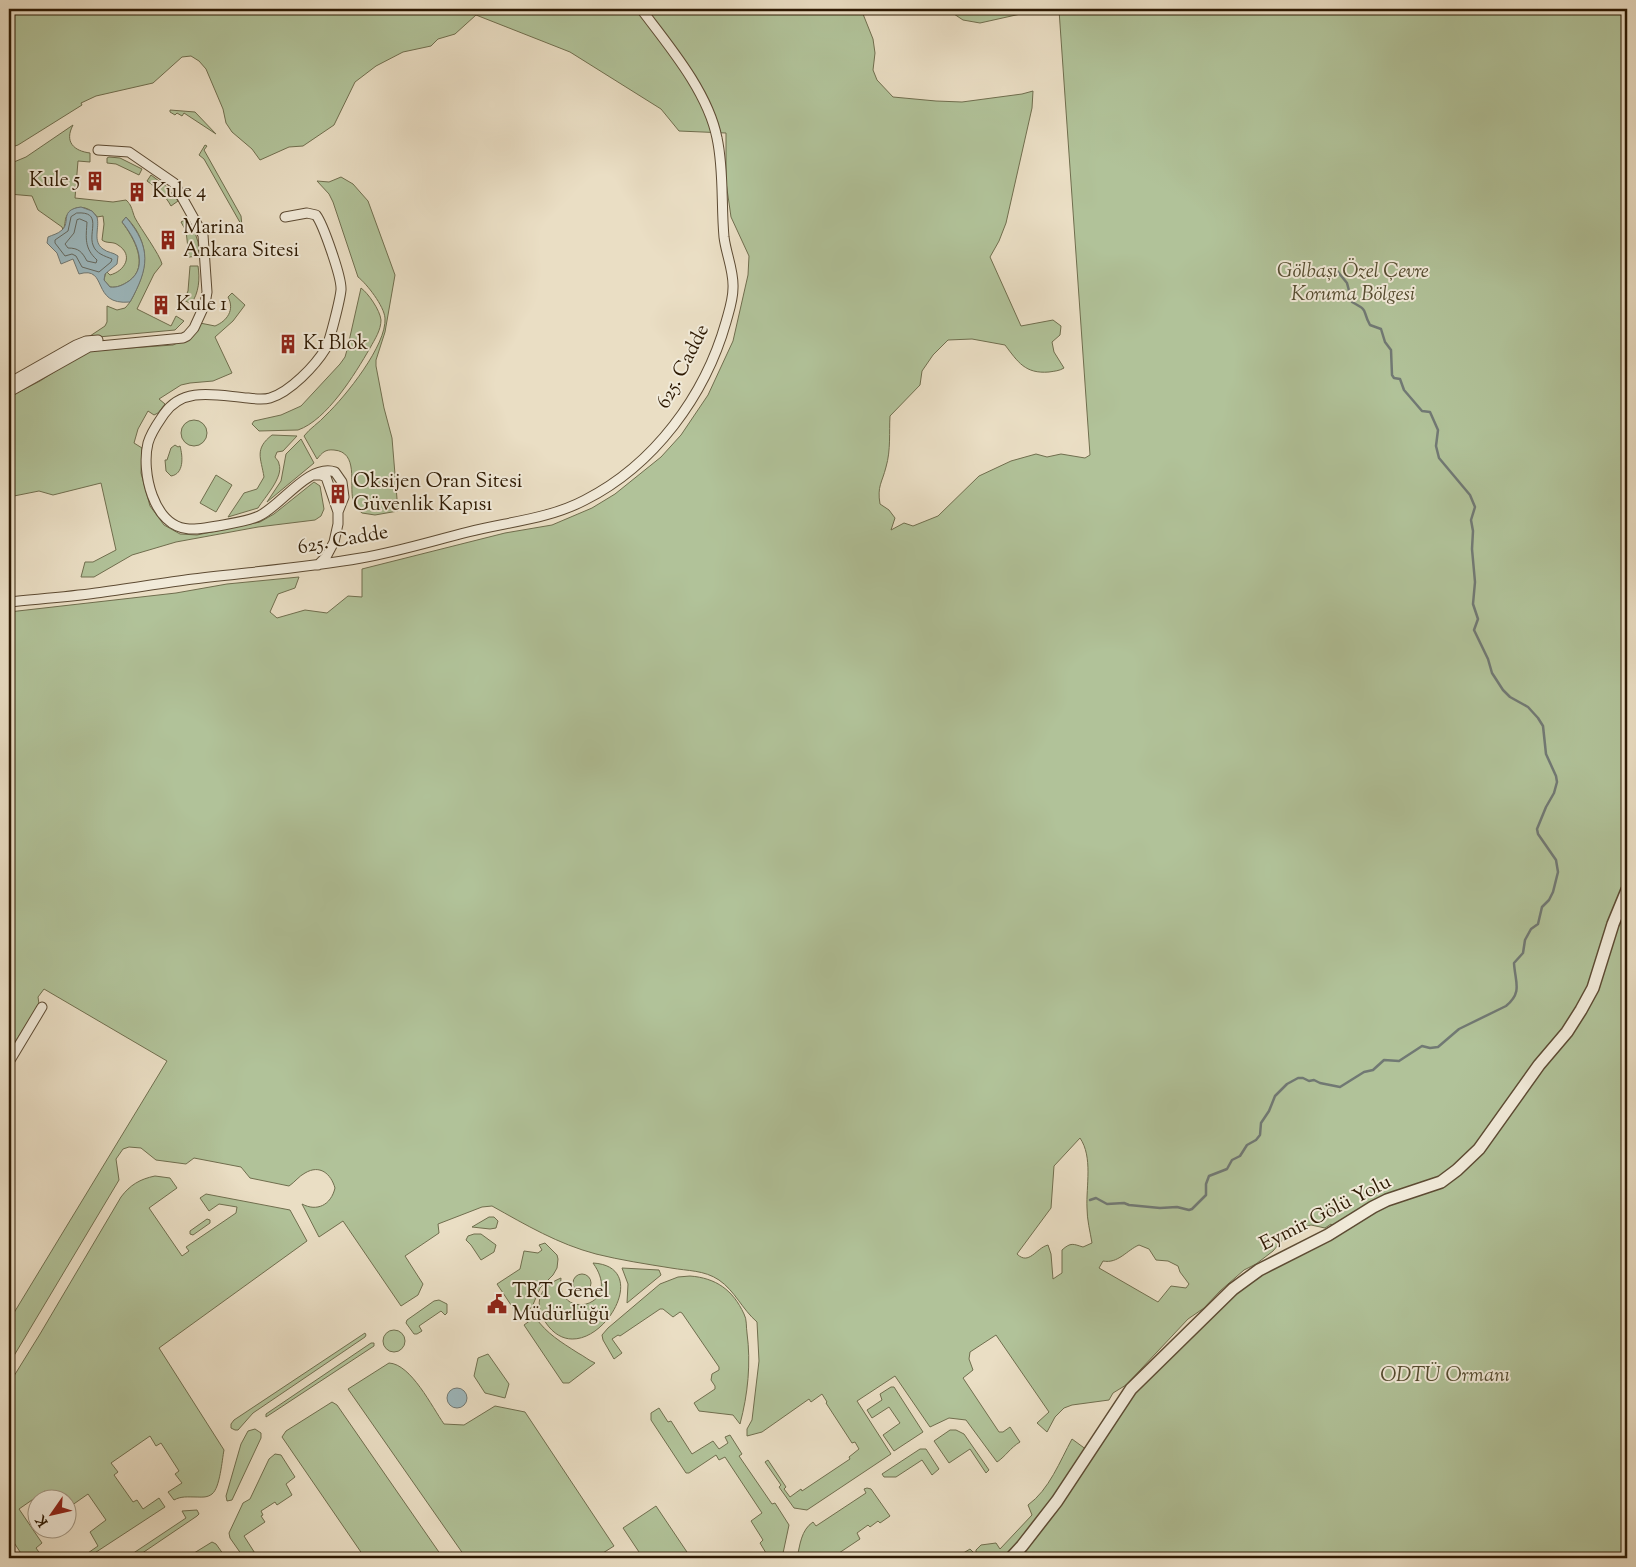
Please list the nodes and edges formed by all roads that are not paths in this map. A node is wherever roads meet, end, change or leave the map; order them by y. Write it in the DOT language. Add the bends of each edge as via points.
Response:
graph roads {
  1 [pos="641,9"];
  2 [pos="98,150"];
  3 [pos="285,217"];
  4 [pos="207,292"];
  5 [pos="9,383"];
  6 [pos="9,392"];
  7 [pos="312,475"];
  8 [pos="338,512"];
  9 [pos="318,565"];
  10 [pos="9,602"];
  11 [pos="1627,890"];
  12 [pos="42,1007"];
  13 [pos="9,1062"];
  14 [pos="1010,1558"];
  1 -- 9 [label="street, 625. Cadde" via="693,83 714,123 719,146 724,238 733,290 717,350 692,399 648,454 587,500 538,517 364,558"];
  2 -- 4 [label="street" via="129,152 174,183 204,235"];
  3 -- 7 [label="street" via="307,213 316,215 339,278 341,291 325,349 292,386 271,398 198,394 176,401 152,433 146,468 154,500 161,513 176,526 188,529 258,516"];
  4 -- 5 [label="street" via="190,325 181,333 81,342"];
  4 -- 6 [label="street" via="205,304 187,336 84,348"];
  7 -- 8 [label="street" via="326,477"];
  7 -- 8 [label="street" via="323,470 334,472 342,482 344,498"];
  8 -- 9 [label="street" via="334,542"];
  9 -- 10 [label="street, 625. Cadde"];
  11 -- 14 [label="street, Eymir Gölü Yolu" via="1581,1010 1479,1148 1441,1182 1373,1207 1259,1270 1233,1289 1131,1389 1056,1501"];
  12 -- 13 [label="street"];
}
